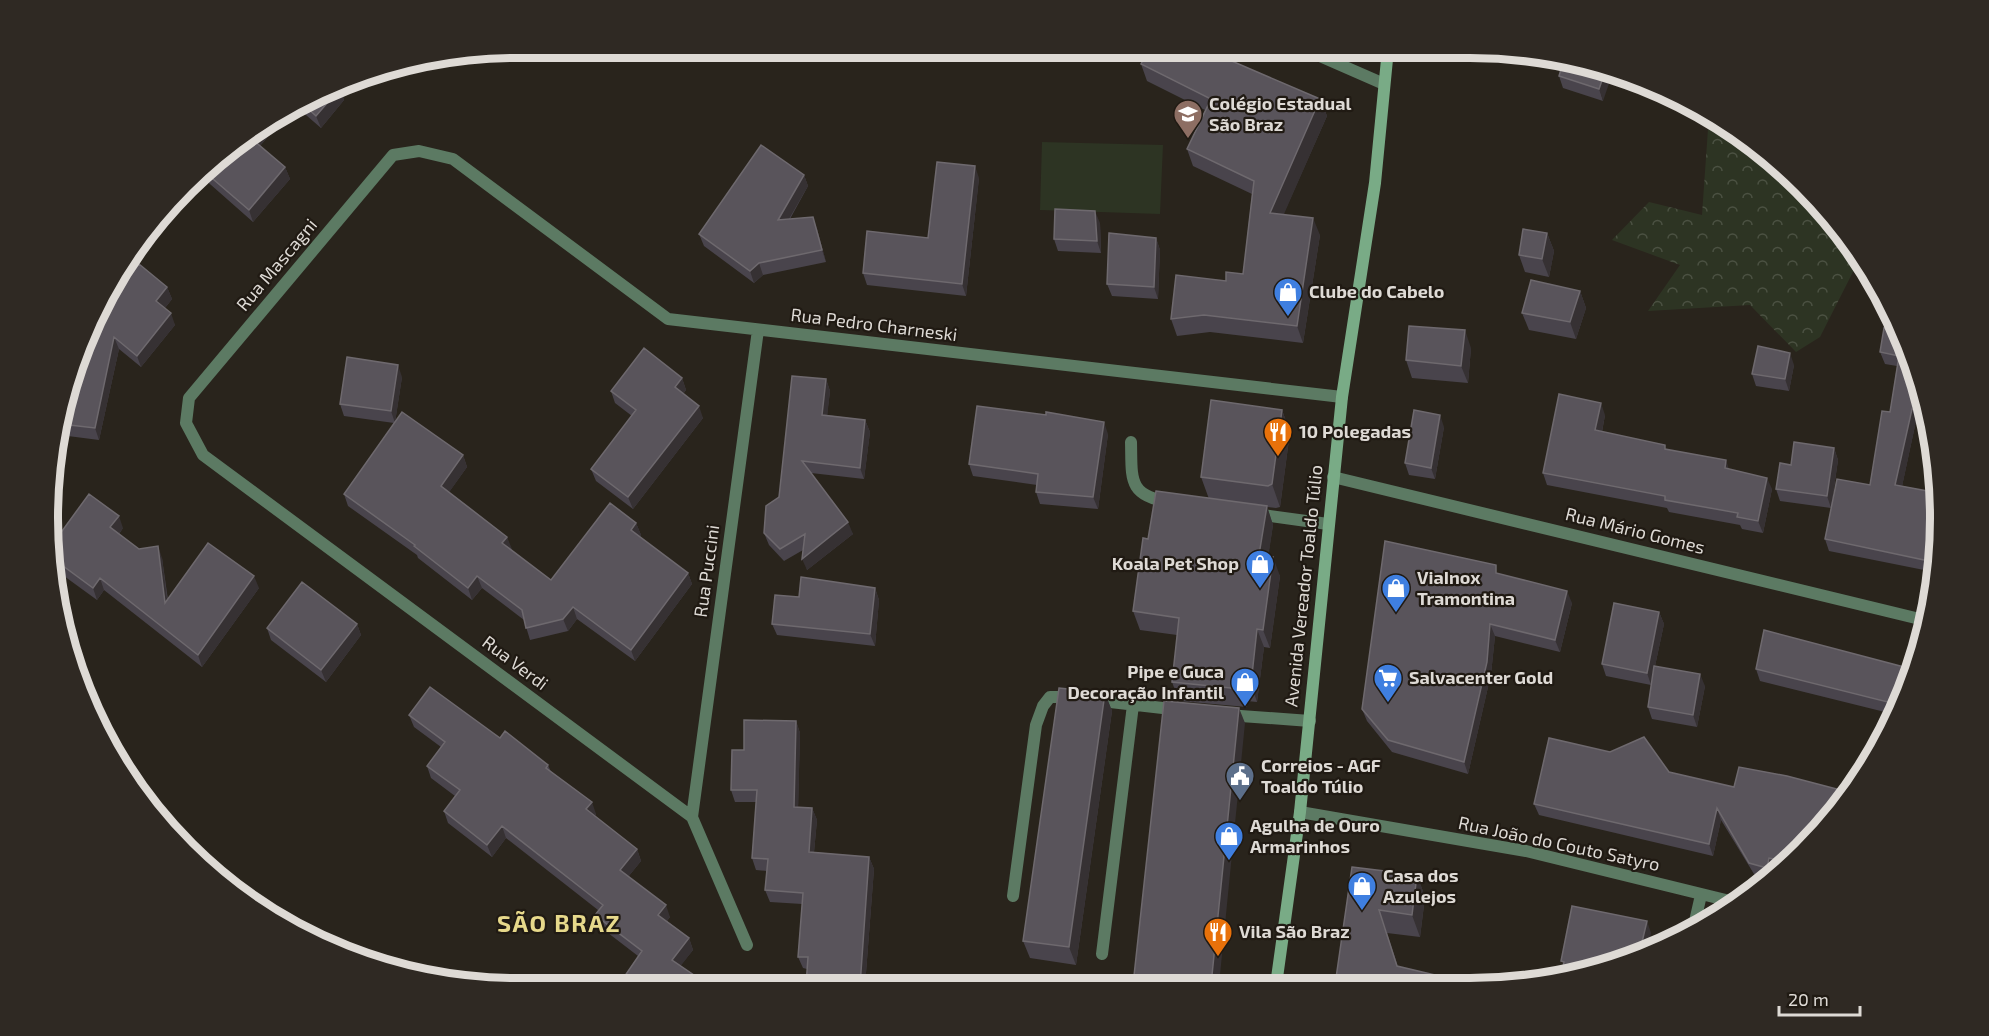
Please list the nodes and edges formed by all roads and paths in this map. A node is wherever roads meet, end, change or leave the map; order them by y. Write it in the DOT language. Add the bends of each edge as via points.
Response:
graph roads {
  1 [pos="1325,58"];
  2 [pos="1387,58"];
  3 [pos="1384,84"];
  4 [pos="453,159"];
  5 [pos="758,330"];
  6 [pos="1342,397"];
  7 [pos="1131,442"];
  8 [pos="203,454"];
  9 [pos="1333,477"];
  10 [pos="1178,503"];
  11 [pos="1248,513"];
  12 [pos="1328,524"];
  13 [pos="1919,619"];
  14 [pos="1133,705"];
  15 [pos="1192,711"];
  16 [pos="1215,713"];
  17 [pos="1310,721"];
  18 [pos="1300,812"];
  19 [pos="692,817"];
  20 [pos="1701,895"];
  21 [pos="1013,896"];
  22 [pos="1726,900"];
  23 [pos="1696,919"];
  24 [pos="747,945"];
  25 [pos="1102,954"];
  26 [pos="1277,978"];
  1 -- 3 [label="street"];
  2 -- 3 [label="main road, Avenida Vereador Toaldo Túlio"];
  3 -- 6 [label="main road, Avenida Vereador Toaldo Túlio" via="1375,183"];
  4 -- 5 [label="street, Rua Pedro Charneski" via="668,319"];
  4 -- 8 [label="street, Rua Mascagni" via="419,151 393,155 189,398 186,423"];
  5 -- 6 [label="street, Rua Pedro Charneski"];
  5 -- 19 [label="street, Rua Puccini"];
  6 -- 9 [label="main road, Avenida Vereador Toaldo Túlio"];
  7 -- 10 [label="street" via="1132,483 1141,494"];
  8 -- 19 [label="street, Rua Verdi"];
  9 -- 12 [label="main road, Avenida Vereador Toaldo Túlio"];
  9 -- 13 [label="street, Rua Mário Gomes"];
  11 -- 12 [label="street"];
  12 -- 17 [label="main road, Avenida Vereador Toaldo Túlio"];
  14 -- 15 [label="street"];
  14 -- 21 [label="street" via="1059,696 1050,697 1043,706 1036,725"];
  14 -- 25 [label="street"];
  16 -- 17 [label="street"];
  17 -- 18 [label="main road, Avenida Vereador Toaldo Túlio"];
  18 -- 20 [label="street, Rua João do Couto Satyro" via="1526,851"];
  18 -- 26 [label="main road, Avenida Vereador Toaldo Túlio"];
  19 -- 24 [label="street"];
  20 -- 22 [label="street, Rua João do Couto Satyro"];
  20 -- 23 [label="street"];
}
